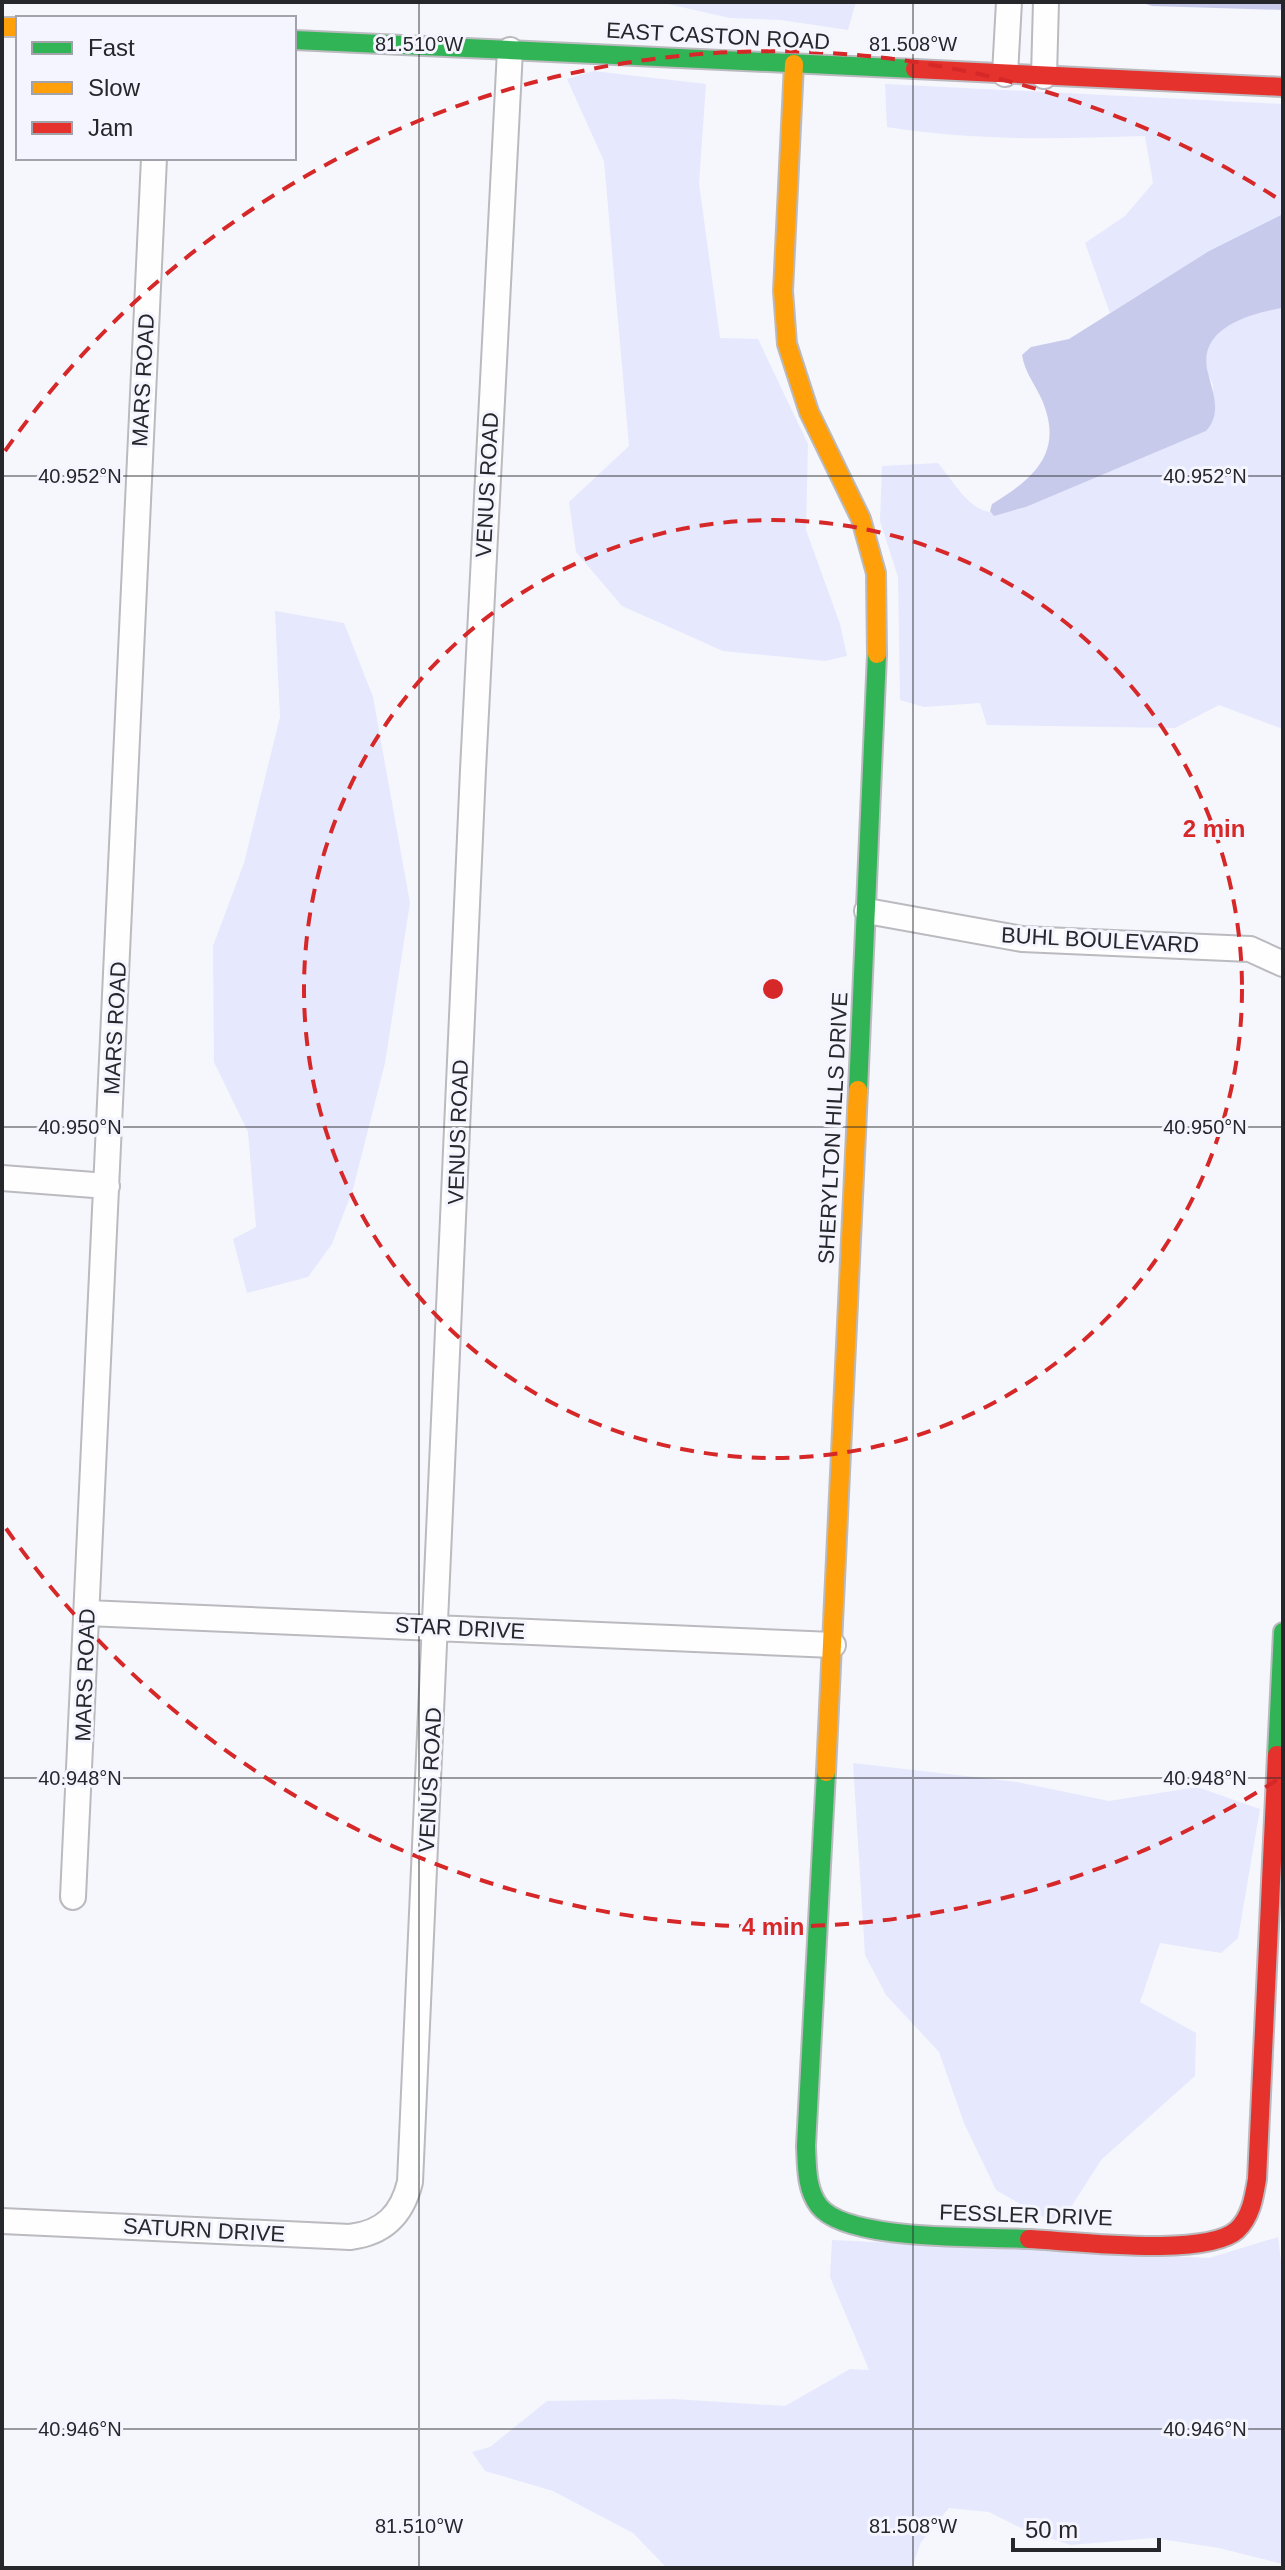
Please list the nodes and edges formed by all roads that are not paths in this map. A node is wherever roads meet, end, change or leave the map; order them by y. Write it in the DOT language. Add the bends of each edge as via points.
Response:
graph roads {
  1 [pos="1009,2"];
  2 [pos="1046,2"];
  3 [pos="296,40"];
  4 [pos="510,50"];
  5 [pos="794,64"];
  6 [pos="1005,74"];
  7 [pos="1044,76"];
  8 [pos="1283,87"];
  9 [pos="154,160"];
  10 [pos="867,911"];
  11 [pos="1283,964"];
  12 [pos="2,1178"];
  13 [pos="107,1186"];
  14 [pos="87,1613"];
  15 [pos="436,1629"];
  16 [pos="1283,1632"];
  17 [pos="833,1645"];
  18 [pos="73,1897"];
  19 [pos="819,2208"];
  20 [pos="398,2212"];
  21 [pos="2,2221"];
  1 -- 6 [label="street"];
  2 -- 7 [label="street"];
  3 -- 4 [label="street, EAST CASTON ROAD"];
  4 -- 5 [label="street, EAST CASTON ROAD"];
  4 -- 15 [label="street, VENUS ROAD"];
  5 -- 6 [label="street, EAST CASTON ROAD"];
  5 -- 10 [label="street, SHERYLTON HILLS DRIVE" via="783,291 787,344 809,412 861,519 876,573 878,667"];
  6 -- 7 [label="street, EAST CASTON ROAD"];
  7 -- 8 [label="street, EAST CASTON ROAD"];
  9 -- 13 [label="street, MARS ROAD"];
  10 -- 11 [label="street, BUHL BOULEVARD" via="1022,939 1250,949"];
  10 -- 17 [label="street, SHERYLTON HILLS DRIVE"];
  12 -- 13 [label="street"];
  13 -- 14 [label="street, MARS ROAD"];
  14 -- 15 [label="street, STAR DRIVE"];
  14 -- 18 [label="street, MARS ROAD"];
  15 -- 17 [label="street, STAR DRIVE"];
  15 -- 20 [label="street, VENUS ROAD" via="414,2164"];
  16 -- 19 [label="street, FESSLER DRIVE" via="1257,2179 1249,2216 1235,2232 1208,2245 1181,2246 927,2235 846,2226"];
  17 -- 19 [label="street, SHERYLTON HILLS DRIVE" via="806,2146 808,2185"];
  20 -- 21 [label="street, SATURN DRIVE" via="377,2231 350,2237"];
}
